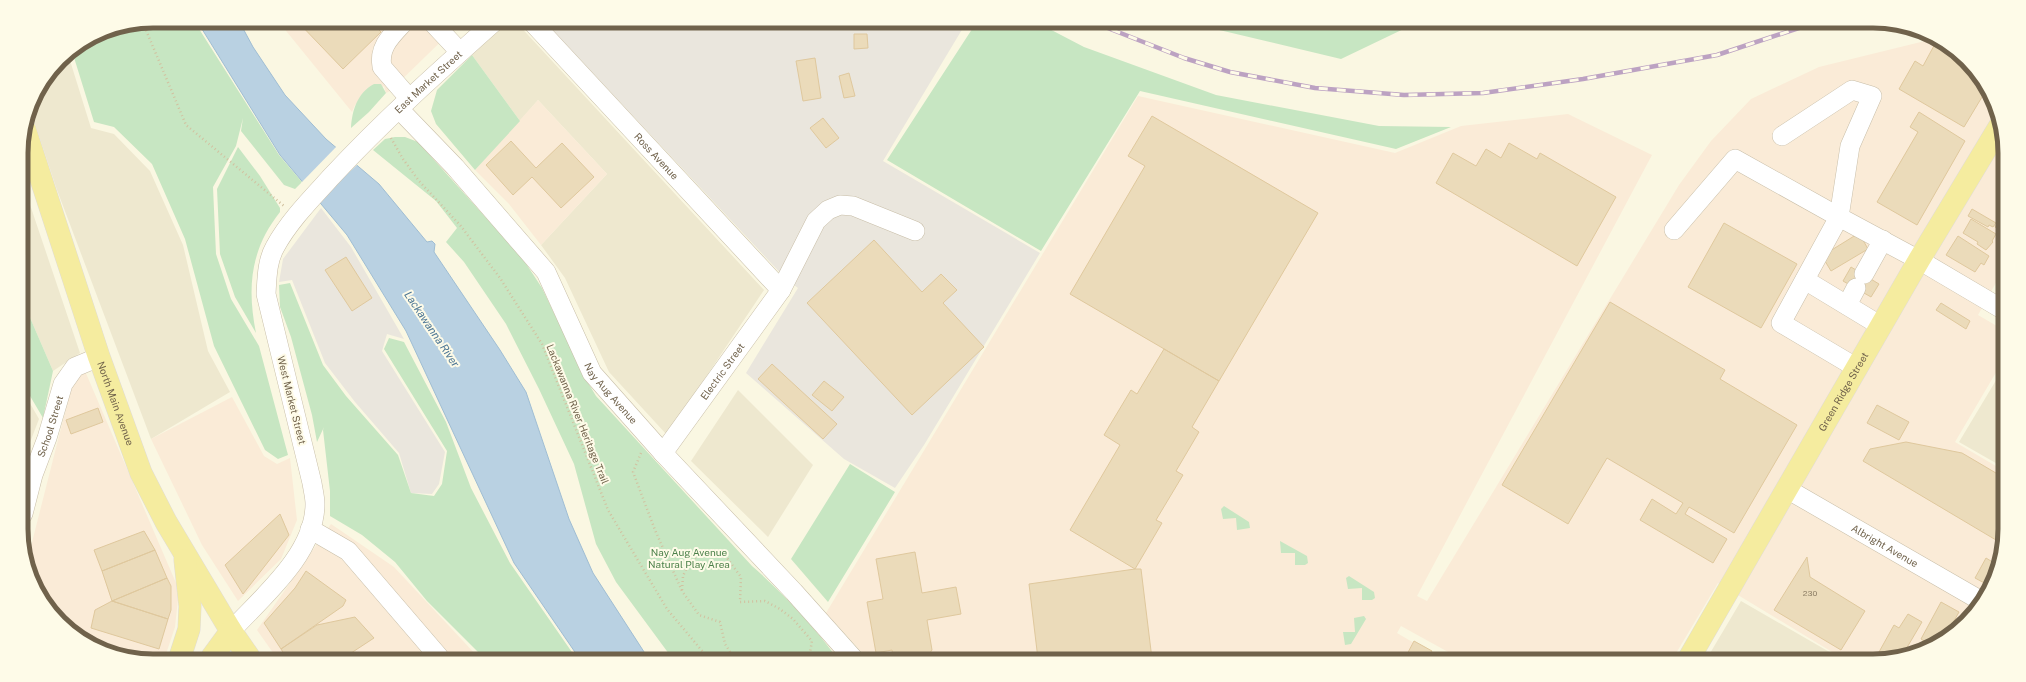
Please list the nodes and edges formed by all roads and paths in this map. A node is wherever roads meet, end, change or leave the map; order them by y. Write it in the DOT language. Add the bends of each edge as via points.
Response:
graph roads {
  1 [pos="145,28"];
  2 [pos="398,28"];
  3 [pos="438,28"];
  4 [pos="487,28"];
  5 [pos="538,28"];
  6 [pos="460,52"];
  7 [pos="404,104"];
  8 [pos="382,124"];
  9 [pos="1996,130"];
  10 [pos="1782,136"];
  11 [pos="29,141"];
  12 [pos="363,142"];
  13 [pos="301,211"];
  14 [pos="1840,217"];
  15 [pos="1674,230"];
  16 [pos="915,231"];
  17 [pos="1883,240"];
  18 [pos="1919,260"];
  19 [pos="1805,280"];
  20 [pos="781,290"];
  21 [pos="1847,305"];
  22 [pos="1998,307"];
  23 [pos="1881,326"];
  24 [pos="99,357"];
  25 [pos="1857,368"];
  26 [pos="644,449"];
  27 [pos="663,453"];
  28 [pos="28,468"];
  29 [pos="1787,489"];
  30 [pos="310,529"];
  31 [pos="185,553"];
  32 [pos="682,591"];
  33 [pos="1977,598"];
  34 [pos="230,631"];
  35 [pos="181,654"];
  36 [pos="214,654"];
  37 [pos="247,654"];
  38 [pos="436,654"];
  39 [pos="705,654"];
  40 [pos="731,654"];
  41 [pos="809,654"];
  42 [pos="848,654"];
  43 [pos="1691,654"];
  1 -- 13 [label="path" via="186,125"];
  2 -- 7 [label="street, Nay Aug Avenue" via="385,42 381,61"];
  3 -- 6 [label="street"];
  4 -- 6 [label="street, East Market Street"];
  5 -- 20 [label="street, Ross Avenue"];
  6 -- 7 [label="street, East Market Street"];
  7 -- 8 [label="street, East Market Street"];
  7 -- 27 [label="street, Nay Aug Avenue" via="546,272 592,373"];
  8 -- 12 [label="street, East Market Street"];
  8 -- 39 [label="path, Lackawanna River Heritage Trail" via="419,181 460,225 500,278 542,344 608,510 667,609"];
  9 -- 18 [label="main road, Green Ridge Street"];
  10 -- 14 [label="street" via="1852,90 1872,96 1850,146"];
  11 -- 24 [label="main road, North Main Avenue"];
  12 -- 13 [label="street, West Market Street"];
  13 -- 30 [label="street, West Market Street" via="275,247 267,270 266,294 312,483 315,505"];
  14 -- 15 [label="street" via="1735,159"];
  14 -- 17 [label="street"];
  14 -- 19 [label="street"];
  16 -- 20 [label="street, Electric Street" via="853,206 840,205 828,210 816,221 808,234"];
  17 -- 18 [label="street"];
  17 -- 21 [label="street"];
  18 -- 22 [label="street"];
  18 -- 23 [label="main road, Green Ridge Street"];
  19 -- 21 [label="street"];
  19 -- 25 [label="street" via="1781,323"];
  20 -- 27 [label="street, Electric Street"];
  21 -- 23 [label="street"];
  23 -- 25 [label="main road, Green Ridge Street"];
  24 -- 28 [label="street, School Street" via="75,367 62,384 47,438"];
  24 -- 31 [label="main road, North Main Avenue" via="141,473"];
  25 -- 29 [label="main road, Green Ridge Street"];
  26 -- 32 [label="path" via="633,472"];
  27 -- 42 [label="street, Nay Aug Avenue" via="794,592"];
  29 -- 33 [label="street, Albright Avenue"];
  29 -- 43 [label="main road, Green Ridge Street"];
  30 -- 34 [label="street, West Market Street" via="295,562"];
  30 -- 38 [label="street" via="348,551"];
  31 -- 34 [label="main road, North Main Avenue"];
  31 -- 35 [label="main road" via="190,606 189,629"];
  32 -- 40 [label="path" via="699,615 720,622 724,644"];
  32 -- 41 [label="path" via="683,576 689,563 701,553 713,552 727,558 741,577 740,602 765,601 793,619 812,641"];
  34 -- 36 [label="main road, West Market Street"];
  34 -- 37 [label="main road, North Main Avenue"];
}
